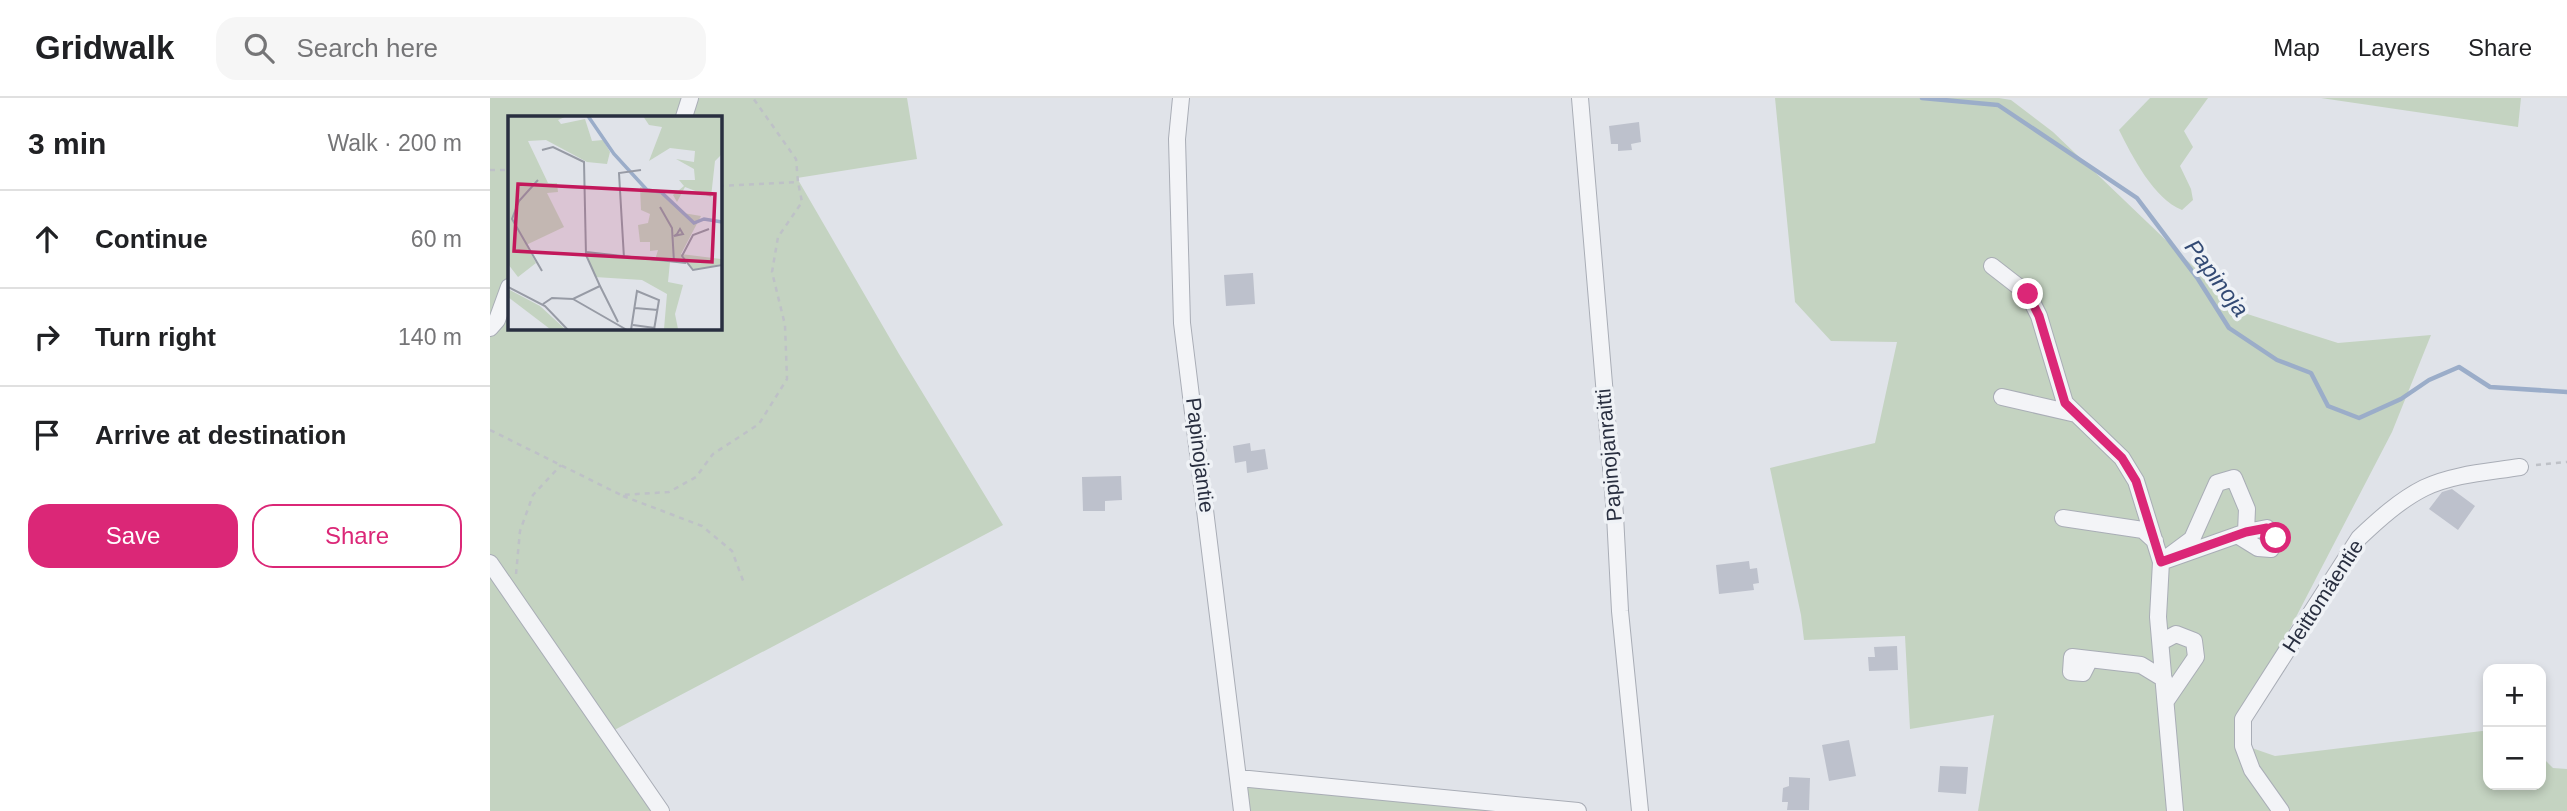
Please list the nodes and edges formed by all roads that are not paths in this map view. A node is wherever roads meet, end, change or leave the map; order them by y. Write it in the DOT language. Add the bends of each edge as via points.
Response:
graph roads {
  1 [pos="690,98"];
  2 [pos="1181,98"];
  3 [pos="1580,98"];
  4 [pos="684,116"];
  5 [pos="1992,265"];
  6 [pos="508,290"];
  7 [pos="490,328"];
  8 [pos="2002,397"];
  9 [pos="2076,414"];
  10 [pos="2520,467"];
  11 [pos="2063,518"];
  12 [pos="2154,541"];
  13 [pos="2161,562"];
  14 [pos="490,564"];
  15 [pos="2161,642"];
  16 [pos="2091,659"];
  17 [pos="2164,679"];
  18 [pos="2166,701"];
  19 [pos="1239,778"];
  20 [pos="661,811"];
  21 [pos="1242,811"];
  22 [pos="1578,811"];
  23 [pos="1640,811"];
  24 [pos="2175,811"];
  25 [pos="2281,811"];
  1 -- 4 [label="street"];
  2 -- 19 [label="street, Papinojantie" via="1177,139 1182,323"];
  3 -- 23 [label="street, Papinojanraitti"];
  5 -- 9 [label="street" via="2028,294 2065,403"];
  6 -- 7 [label="street" via="498,320"];
  8 -- 9 [label="street"];
  9 -- 12 [label="street" via="2122,458 2136,481"];
  10 -- 25 [label="street, Heittomäentie" via="2423,489 2359,538 2243,719 2243,746 2252,771"];
  11 -- 12 [label="street" via="2143,530"];
  12 -- 13 [label="street"];
  13 -- 13 [label="street" via="2242,534 2247,509 2234,478 2217,483 2192,539"];
  13 -- 15 [label="street"];
  14 -- 20 [label="street"];
  15 -- 17 [label="street"];
  15 -- 18 [label="street" via="2176,634 2194,641 2196,657"];
  16 -- 17 [label="street" via="2141,664"];
  17 -- 18 [label="street"];
  18 -- 24 [label="street"];
  19 -- 21 [label="street, Papinojantie"];
  19 -- 22 [label="street"];
}
